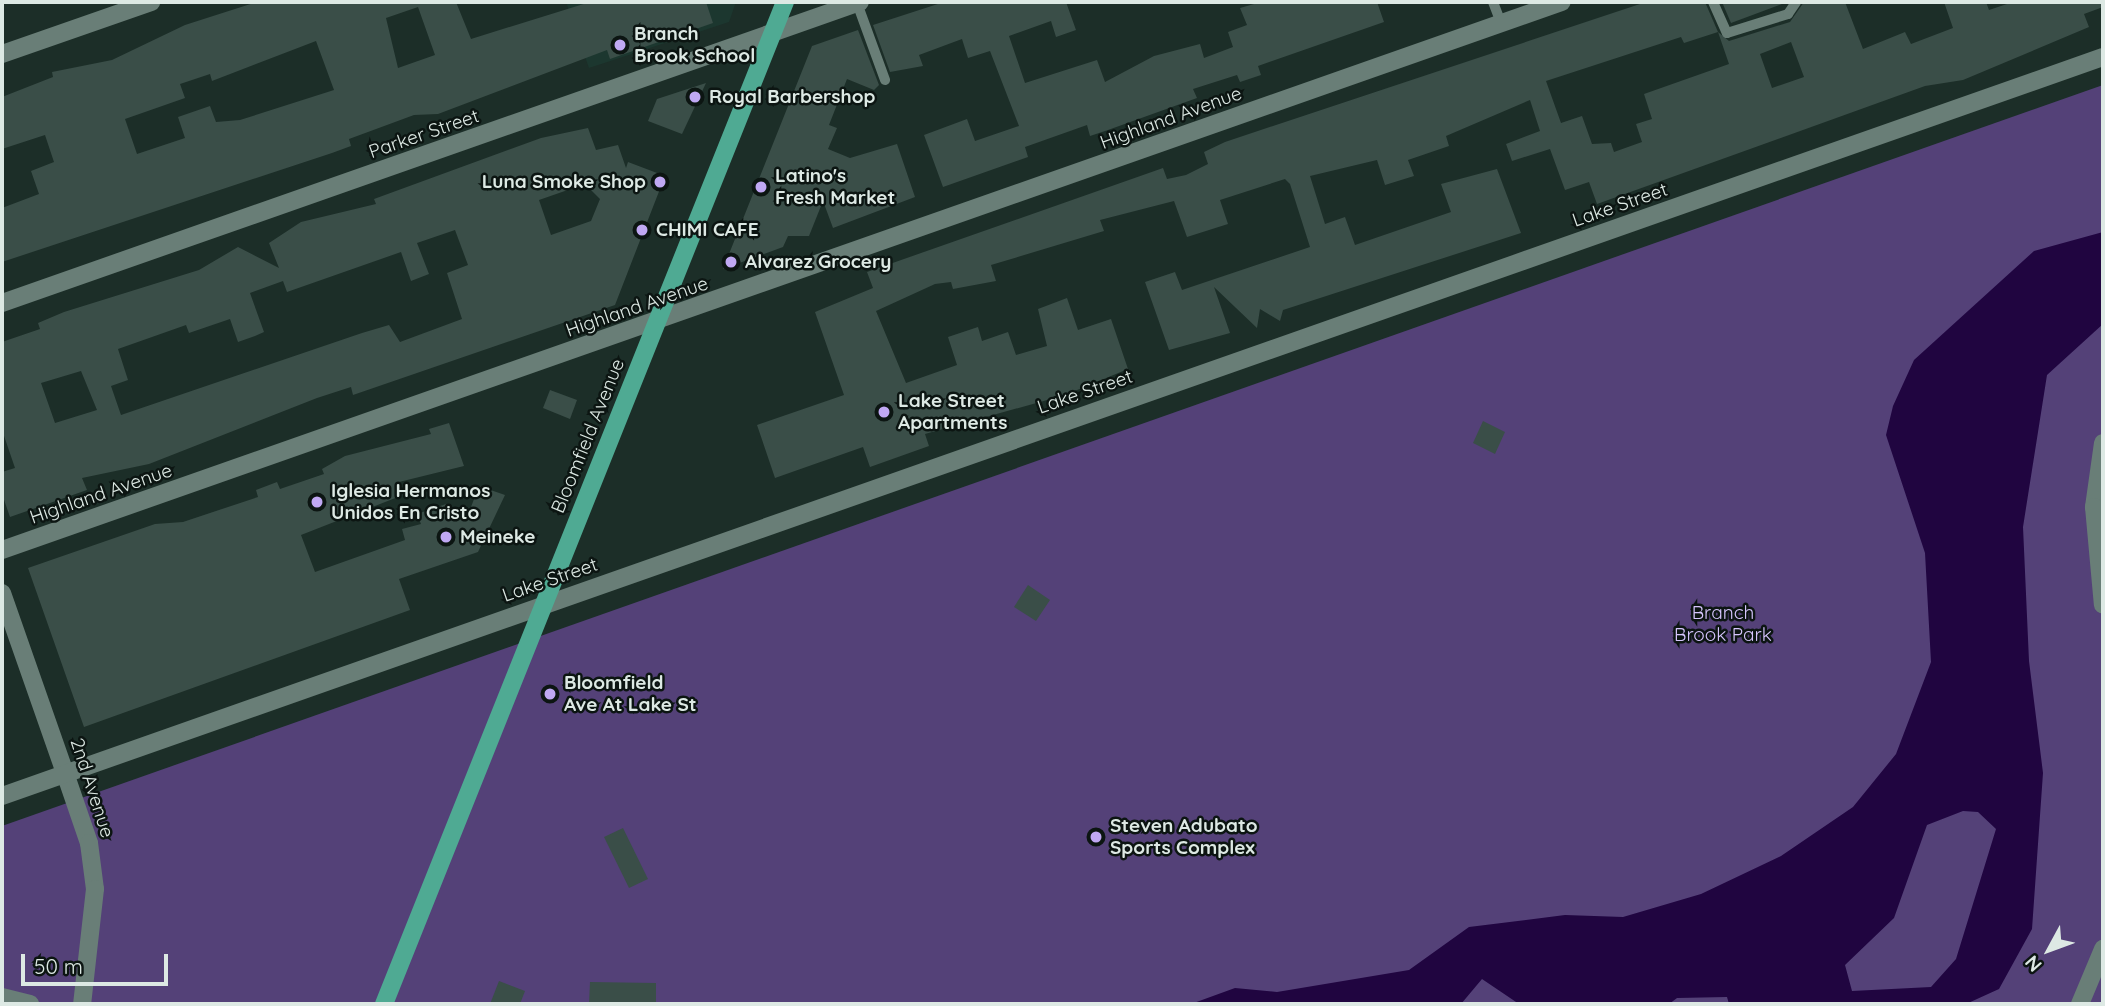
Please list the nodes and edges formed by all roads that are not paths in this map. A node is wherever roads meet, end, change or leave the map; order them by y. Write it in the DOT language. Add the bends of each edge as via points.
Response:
graph roads {
  1 [pos="152,2"];
  2 [pos="785,2"];
  3 [pos="859,2"];
  4 [pos="1493,2"];
  5 [pos="1713,2"];
  6 [pos="1796,2"];
  7 [pos="1556,3"];
  8 [pos="1501,23"];
  9 [pos="772,33"];
  10 [pos="2,54"];
  11 [pos="2103,57"];
  12 [pos="885,80"];
  13 [pos="2,303"];
  14 [pos="656,323"];
  15 [pos="2103,443"];
  16 [pos="2,550"];
  17 [pos="2,593"];
  18 [pos="542,605"];
  19 [pos="2103,606"];
  20 [pos="65,773"];
  21 [pos="2,796"];
  22 [pos="2103,949"];
  23 [pos="2,997"];
  24 [pos="30,1004"];
  25 [pos="82,1004"];
  26 [pos="384,1004"];
  27 [pos="2080,1004"];
  1 -- 10 [label="street"];
  2 -- 9 [label="main road, Bloomfield Avenue"];
  3 -- 9 [label="street, Parker Street"];
  3 -- 12 [label="lane"];
  4 -- 8 [label="lane"];
  5 -- 6 [label="lane" via="1727,33 1788,14"];
  7 -- 8 [label="street, Highland Avenue"];
  8 -- 14 [label="street, Highland Avenue"];
  9 -- 13 [label="street, Parker Street"];
  9 -- 14 [label="main road, Bloomfield Avenue"];
  11 -- 18 [label="street, Lake Street"];
  14 -- 16 [label="street, Highland Avenue"];
  14 -- 18 [label="main road, Bloomfield Avenue"];
  15 -- 19 [label="street" via="2094,507"];
  17 -- 20 [label="street, 2nd Avenue"];
  18 -- 20 [label="street, Lake Street"];
  18 -- 26 [label="main road, Bloomfield Avenue"];
  20 -- 21 [label="street, Lake Street"];
  20 -- 25 [label="street, 2nd Avenue" via="94,880"];
  22 -- 27 [label="street"];
  23 -- 24 [label="street"];
}
